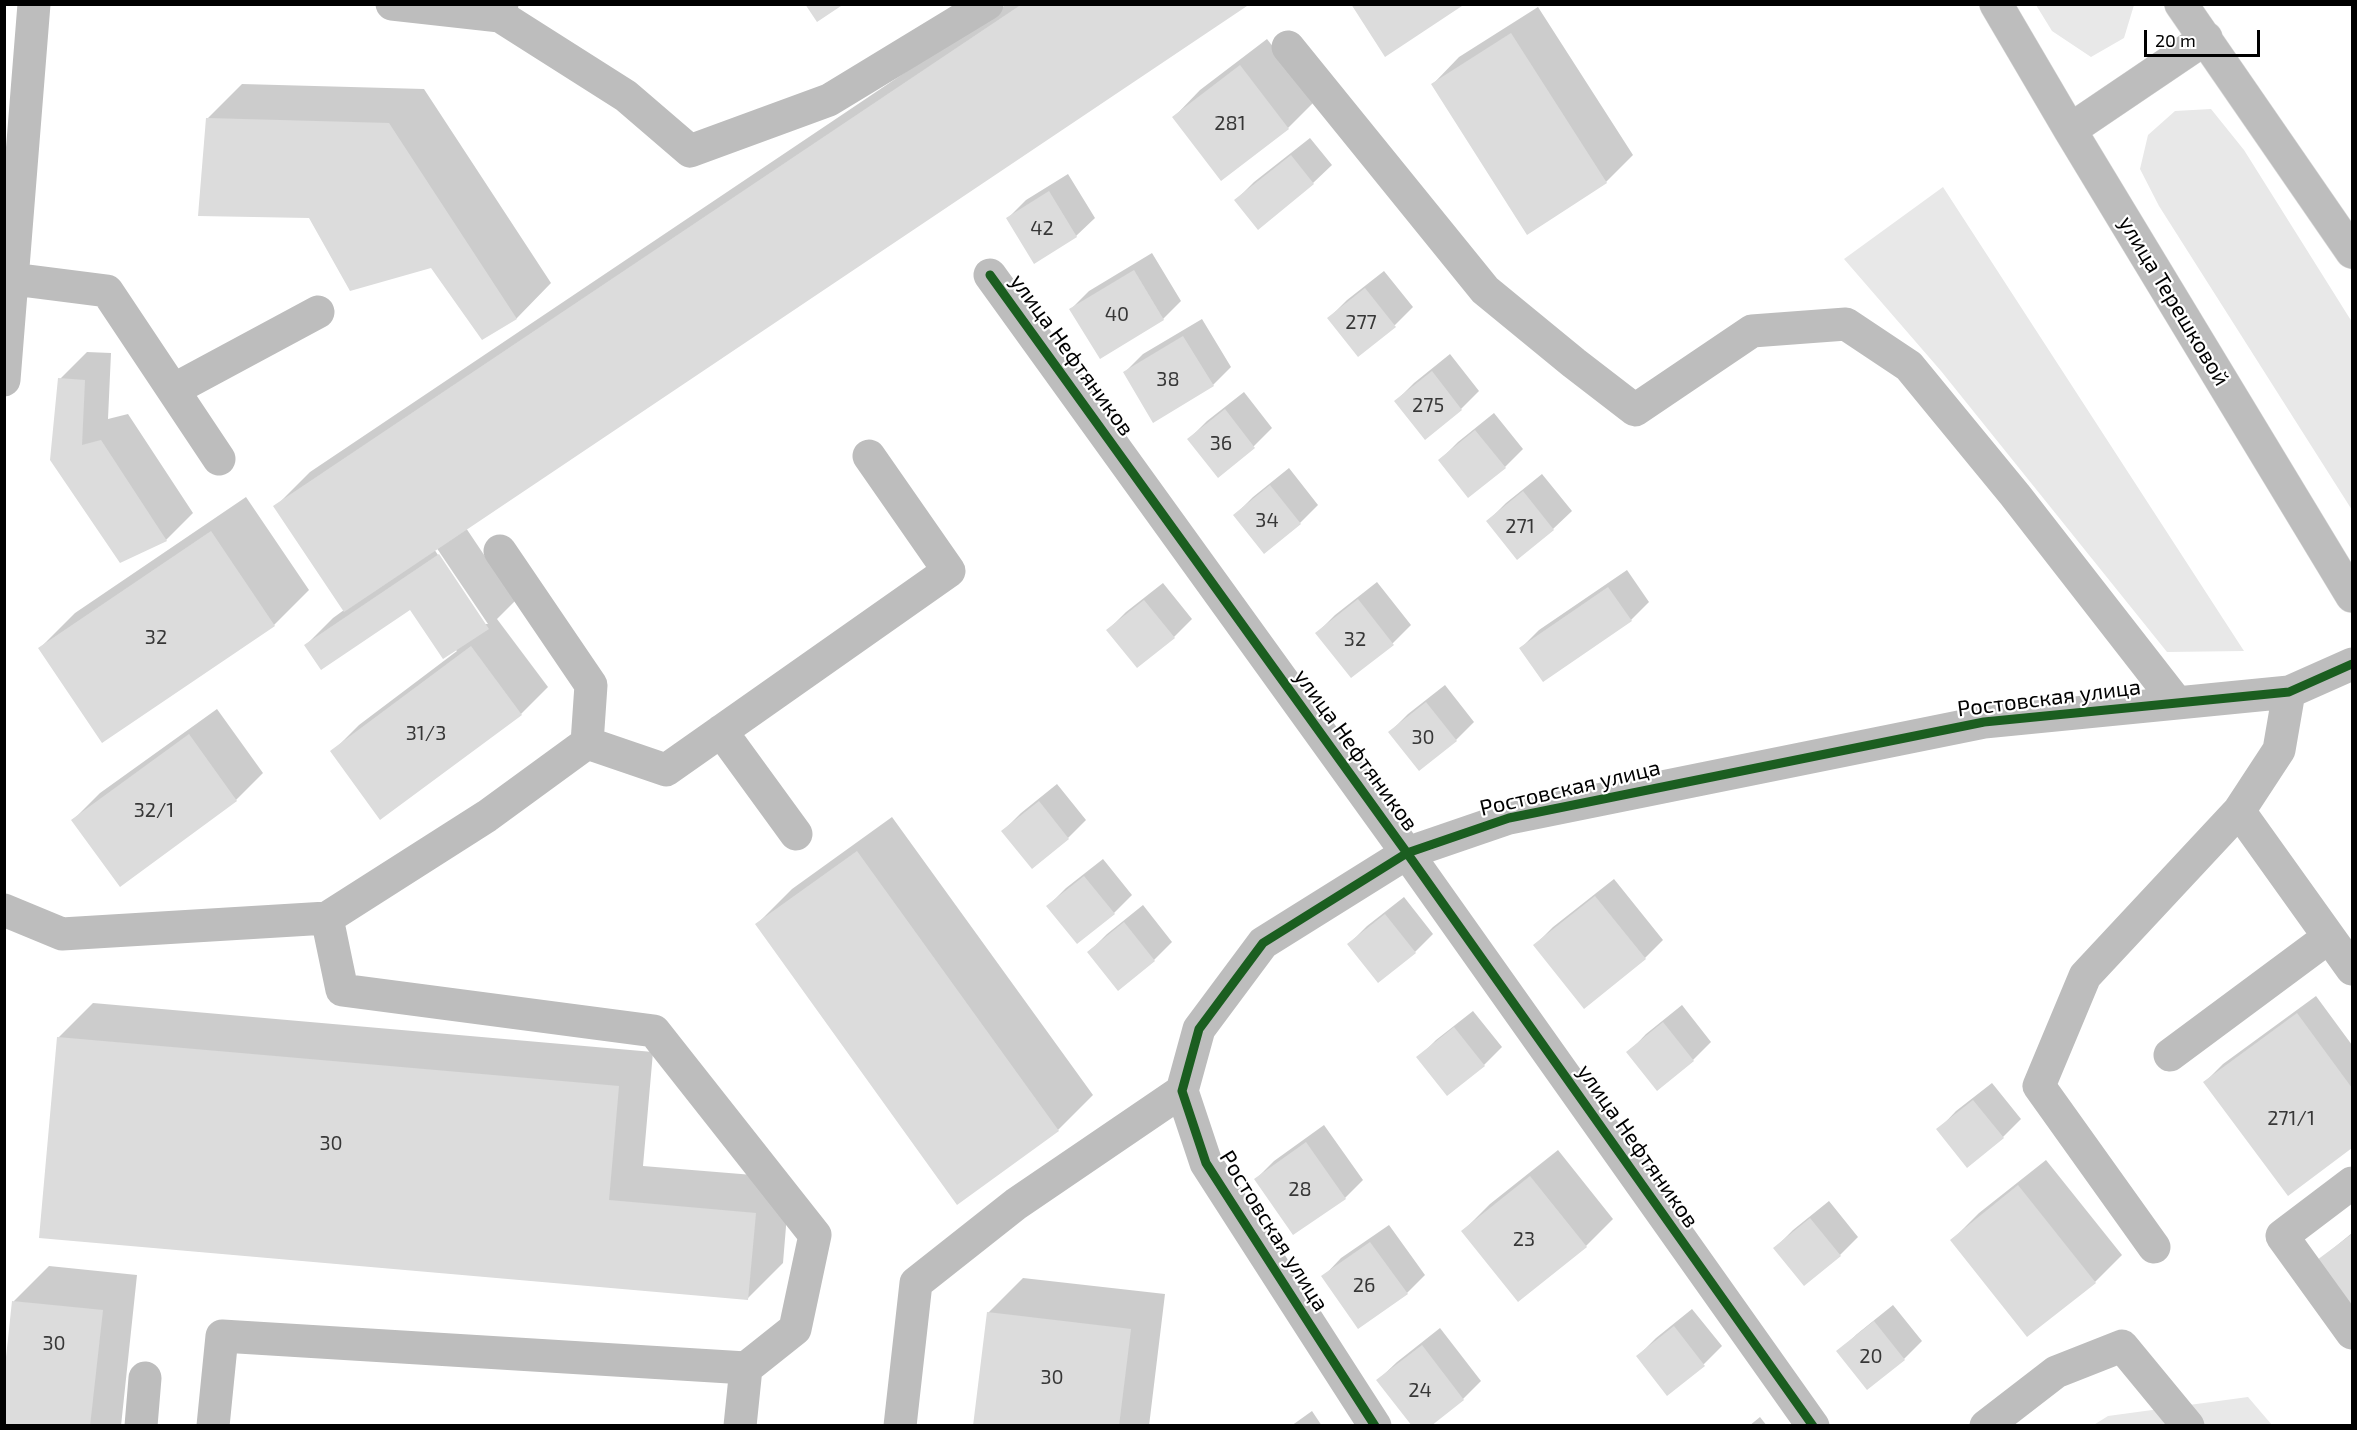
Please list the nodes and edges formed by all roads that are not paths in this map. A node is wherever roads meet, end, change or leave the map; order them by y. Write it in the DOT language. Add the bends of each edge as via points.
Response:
graph roads {
  1 [pos="34,4"];
  2 [pos="392,4"];
  3 [pos="987,4"];
  4 [pos="1996,4"];
  5 [pos="2181,4"];
  6 [pos="501,10"];
  7 [pos="2206,38"];
  8 [pos="1288,47"];
  9 [pos="2070,130"];
  10 [pos="2352,252"];
  11 [pos="990,275"];
  12 [pos="12,279"];
  13 [pos="318,312"];
  14 [pos="4,380"];
  15 [pos="173,390"];
  16 [pos="869,456"];
  17 [pos="219,459"];
  18 [pos="500,551"];
  19 [pos="2352,596"];
  20 [pos="2352,664"];
  21 [pos="2289,692"];
  22 [pos="2177,703"];
  23 [pos="721,731"];
  24 [pos="587,743"];
  25 [pos="2238,812"];
  26 [pos="796,834"];
  27 [pos="1407,853"];
  28 [pos="4,910"];
  29 [pos="327,918"];
  30 [pos="2330,937"];
  31 [pos="2352,969"];
  32 [pos="2169,1055"];
  33 [pos="1182,1091"];
  34 [pos="2352,1183"];
  35 [pos="2154,1247"];
  36 [pos="2352,1333"];
  37 [pos="746,1368"];
  38 [pos="145,1378"];
  39 [pos="141,1425"];
  40 [pos="213,1425"];
  41 [pos="740,1425"];
  42 [pos="900,1425"];
  43 [pos="1375,1425"];
  44 [pos="1813,1425"];
  45 [pos="1986,1425"];
  46 [pos="2188,1425"];
  1 -- 12 [label="street"];
  2 -- 6 [label="street"];
  3 -- 6 [label="street" via="829,100 690,151 626,96"];
  4 -- 9 [label="street, улица Терешковой"];
  5 -- 7 [label="street"];
  7 -- 9 [label="street"];
  7 -- 10 [label="street"];
  8 -- 22 [label="street" via="1485,290 1635,410 1752,331 1846,324 1909,366"];
  9 -- 19 [label="street, улица Терешковой"];
  11 -- 27 [label="street, улица Нефтяников"];
  12 -- 14 [label="street"];
  12 -- 15 [label="street" via="107,291"];
  13 -- 15 [label="street"];
  15 -- 17 [label="street"];
  16 -- 23 [label="street" via="949,571"];
  18 -- 24 [label="street" via="591,685"];
  20 -- 21 [label="street, Ростовская улица"];
  21 -- 22 [label="street, Ростовская улица"];
  21 -- 25 [label="street" via="2279,750"];
  22 -- 27 [label="street, Ростовская улица" via="1984,722 1509,818"];
  23 -- 24 [label="street" via="666,770"];
  23 -- 26 [label="street"];
  24 -- 29 [label="street" via="488,816"];
  25 -- 30 [label="street"];
  25 -- 35 [label="street" via="2085,976 2038,1086"];
  27 -- 33 [label="street, Ростовская улица" via="1263,943 1199,1029"];
  27 -- 44 [label="street, улица Нефтяников"];
  28 -- 29 [label="street" via="62,934"];
  29 -- 37 [label="street" via="342,990 654,1031 815,1235 795,1329"];
  30 -- 31 [label="street"];
  30 -- 32 [label="street"];
  33 -- 42 [label="street" via="1016,1204 916,1283"];
  33 -- 43 [label="street, Ростовская улица" via="1206,1163"];
  34 -- 36 [label="street" via="2282,1236"];
  37 -- 40 [label="street" via="222,1336"];
  37 -- 41 [label="street"];
  38 -- 39 [label="street"];
  45 -- 46 [label="street" via="2056,1372 2122,1346"];
}
